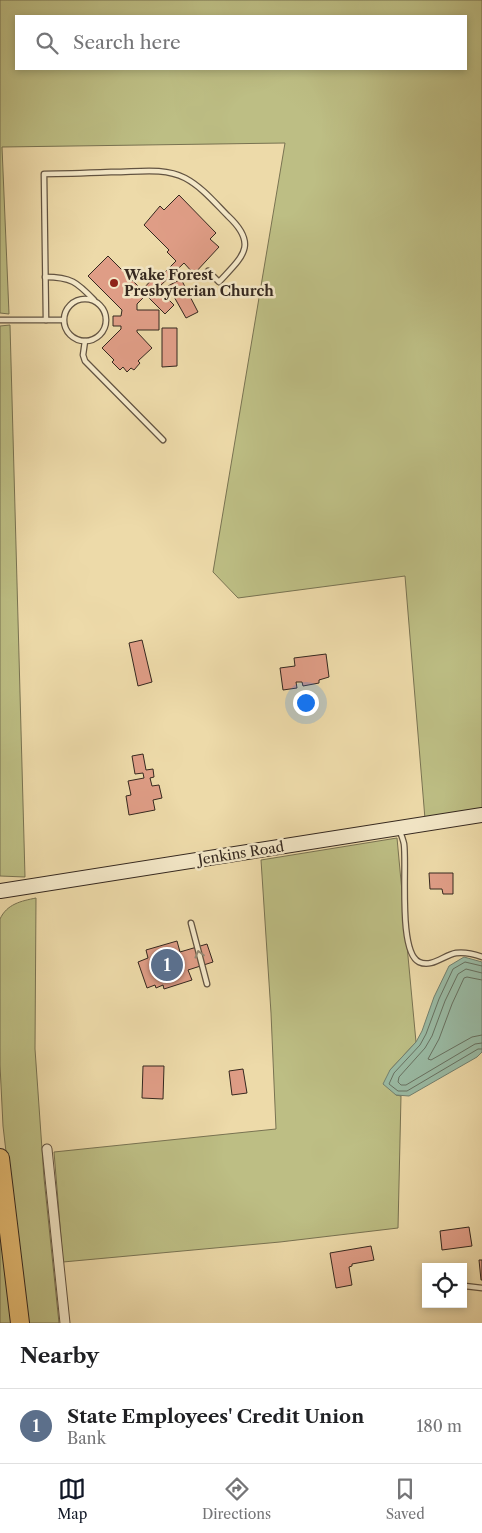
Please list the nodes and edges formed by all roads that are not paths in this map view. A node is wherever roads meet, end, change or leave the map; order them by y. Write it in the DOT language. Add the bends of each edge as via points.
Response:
graph roads {
  1 [pos="208,271"];
  2 [pos="45,277"];
  3 [pos="95,301"];
  4 [pos="0,320"];
  5 [pos="46,320"];
  6 [pos="63,320"];
  7 [pos="85,341"];
  8 [pos="163,440"];
  9 [pos="482,815"];
  10 [pos="399,828"];
  11 [pos="0,891"];
  12 [pos="190,923"];
  13 [pos="482,957"];
  14 [pos="207,984"];
  15 [pos="47,1148"];
  16 [pos="0,1158"];
  17 [pos="467,1286"];
  18 [pos="482,1288"];
  19 [pos="20,1323"];
  20 [pos="65,1323"];
  1 -- 2 [label="lane" via="219,282 243,253 244,235 239,226 185,178 160,171 44,174"];
  2 -- 3 [label="lane" via="72,280"];
  2 -- 5 [label="lane"];
  3 -- 6 [label="lane" via="74,301 68,306"];
  3 -- 7 [label="lane" via="105,312 105,325 98,336"];
  4 -- 5 [label="lane"];
  5 -- 6 [label="lane"];
  6 -- 7 [label="lane" via="72,337"];
  7 -- 8 [label="lane" via="85,362"];
  9 -- 10 [label="street, Jenkins Road"];
  10 -- 11 [label="street, Jenkins Road"];
  10 -- 13 [label="lane" via="404,843 408,947 413,957 420,963 437,961 455,953"];
  14 -- 12 [label="lane, one-way"];
  15 -- 20 [label="street"];
  16 -- 19 [label="highway"];
  17 -- 18 [label="lane"];
}
